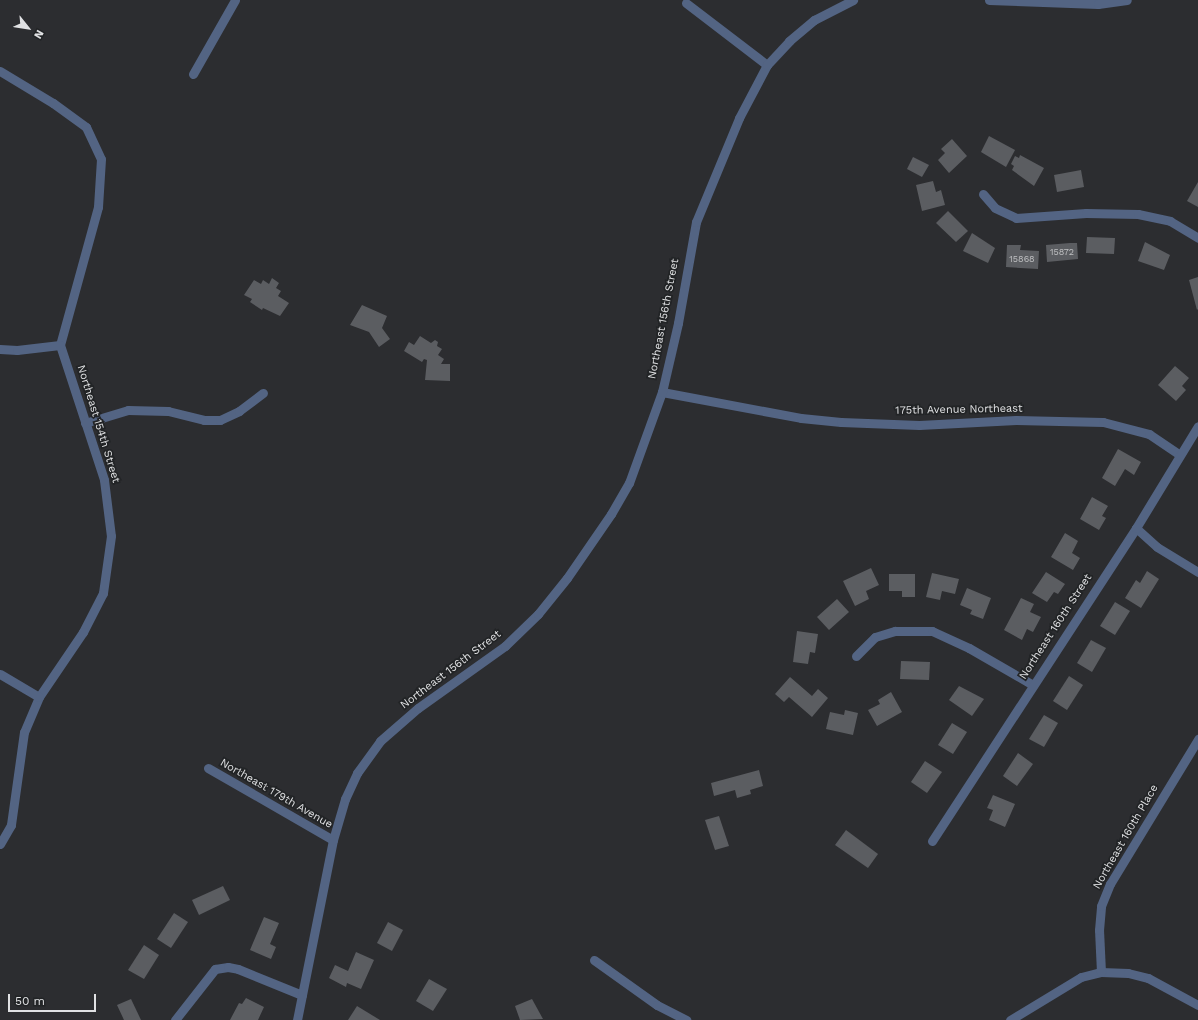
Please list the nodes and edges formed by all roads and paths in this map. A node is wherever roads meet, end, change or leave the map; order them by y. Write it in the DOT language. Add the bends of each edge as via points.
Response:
graph roads {
  1 [pos="235,0"];
  2 [pos="853,0"];
  3 [pos="989,0"];
  4 [pos="1127,0"];
  5 [pos="686,3"];
  6 [pos="768,65"];
  7 [pos="0,71"];
  8 [pos="193,74"];
  9 [pos="984,194"];
  10 [pos="1198,238"];
  11 [pos="60,345"];
  12 [pos="0,349"];
  13 [pos="662,392"];
  14 [pos="263,393"];
  15 [pos="85,423"];
  16 [pos="1198,426"];
  17 [pos="1180,455"];
  18 [pos="1136,528"];
  19 [pos="1198,572"];
  20 [pos="856,656"];
  21 [pos="0,674"];
  22 [pos="1033,685"];
  23 [pos="39,697"];
  24 [pos="1198,739"];
  25 [pos="208,768"];
  26 [pos="333,840"];
  27 [pos="932,841"];
  28 [pos="0,844"];
  29 [pos="594,960"];
  30 [pos="1101,972"];
  31 [pos="302,995"];
  32 [pos="1198,1005"];
  33 [pos="175,1020"];
  34 [pos="297,1020"];
  35 [pos="686,1020"];
  36 [pos="1010,1020"];
  1 -- 8 [label="street"];
  2 -- 6 [label="street, Northeast 156th Street" via="814,20"];
  3 -- 4 [label="street" via="1098,4"];
  5 -- 6 [label="street"];
  6 -- 13 [label="street, Northeast 156th Street" via="739,118 696,222 678,323"];
  7 -- 11 [label="street" via="53,103 86,127 101,159 98,208"];
  9 -- 10 [label="street" via="995,208 1016,218 1086,212 1138,214 1170,221"];
  11 -- 12 [label="street" via="17,350"];
  11 -- 15 [label="street, Northeast 154th Street"];
  13 -- 17 [label="street, 175th Avenue Northeast" via="801,418 842,422 919,425 1016,420 1103,422 1149,434"];
  13 -- 26 [label="street, Northeast 156th Street" via="629,483 567,578 538,614 505,646 418,708 380,741 357,772 345,799"];
  14 -- 15 [label="street" via="239,411 220,420 204,420 168,411 128,410"];
  15 -- 23 [label="street, Northeast 154th Street" via="104,480 111,536 109,563 103,593 83,632"];
  16 -- 17 [label="street, Northeast 160th Street"];
  17 -- 18 [label="street, Northeast 160th Street"];
  18 -- 19 [label="street" via="1157,547"];
  18 -- 22 [label="street, Northeast 160th Street"];
  20 -- 22 [label="street" via="875,637 895,631 932,630"];
  21 -- 23 [label="street"];
  22 -- 27 [label="street, Northeast 160th Street"];
  23 -- 28 [label="street, Northeast 154th Street" via="24,732 11,825"];
  24 -- 30 [label="street, Northeast 160th Place" via="1110,884 1101,906"];
  25 -- 26 [label="street, Northeast 179th Avenue"];
  26 -- 31 [label="street, Northeast 156th Street"];
  29 -- 35 [label="street" via="657,1005"];
  30 -- 32 [label="street" via="1128,973 1148,978"];
  30 -- 36 [label="street" via="1081,977"];
  31 -- 33 [label="street" via="238,969 215,969"];
  31 -- 34 [label="street, Northeast 156th Street"];
}
